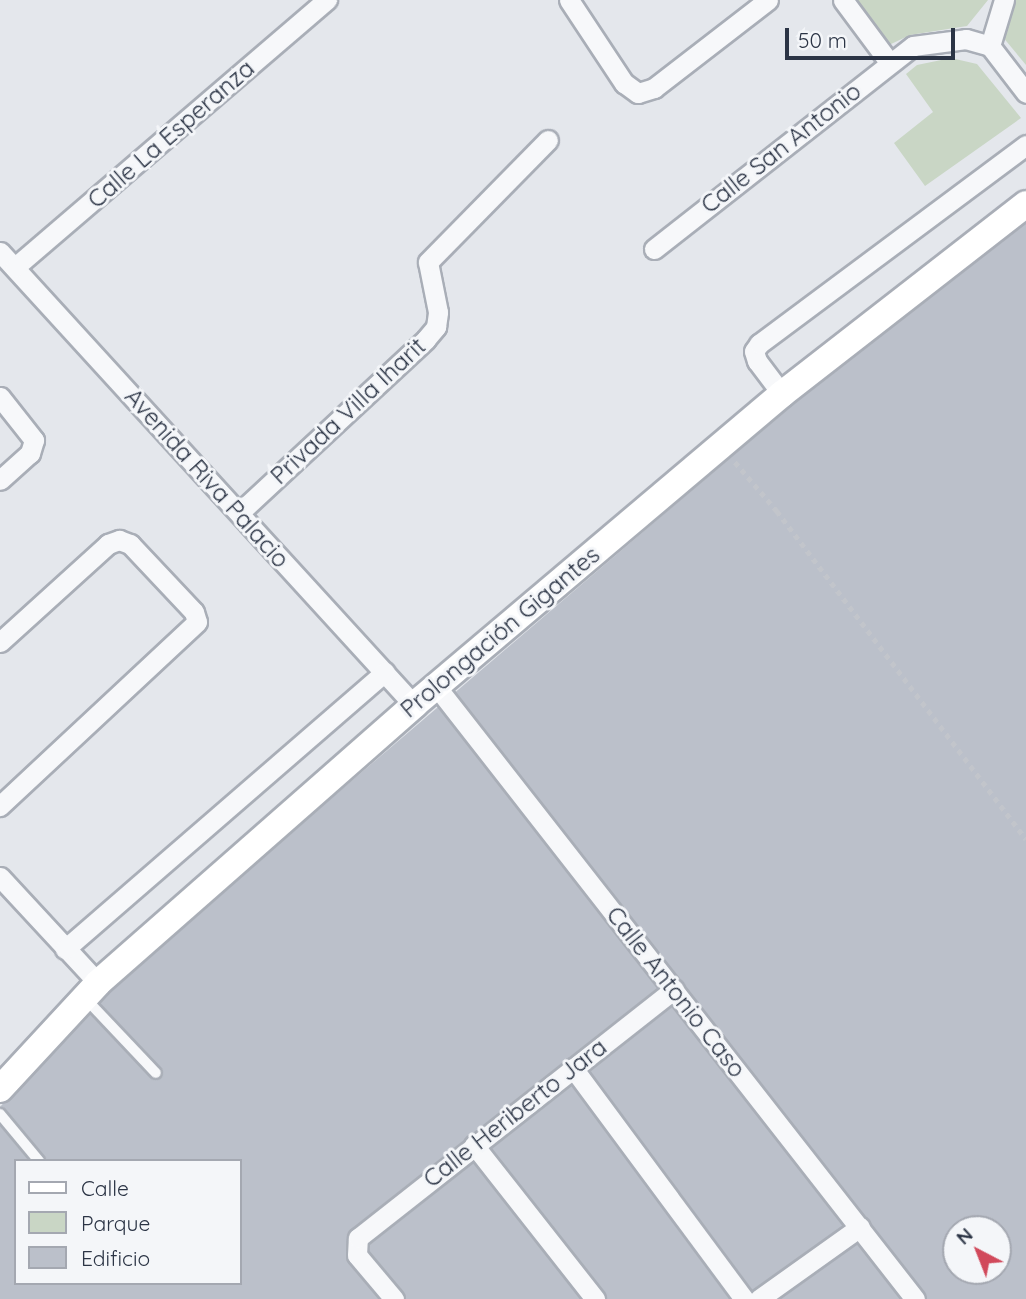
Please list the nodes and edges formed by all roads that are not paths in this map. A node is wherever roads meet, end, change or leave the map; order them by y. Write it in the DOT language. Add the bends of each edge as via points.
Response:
graph roads {
  1 [pos="327,0"];
  2 [pos="569,0"];
  3 [pos="768,0"];
  4 [pos="843,0"];
  5 [pos="1004,0"];
  6 [pos="990,46"];
  7 [pos="889,62"];
  8 [pos="1026,93"];
  9 [pos="548,140"];
  10 [pos="1026,145"];
  11 [pos="1026,204"];
  12 [pos="654,249"];
  13 [pos="0,251"];
  14 [pos="15,267"];
  15 [pos="782,394"];
  16 [pos="0,397"];
  17 [pos="0,480"];
  18 [pos="239,513"];
  19 [pos="0,642"];
  20 [pos="384,672"];
  21 [pos="436,687"];
  22 [pos="414,705"];
  23 [pos="0,806"];
  24 [pos="0,877"];
  25 [pos="65,949"];
  26 [pos="674,989"];
  27 [pos="91,990"];
  28 [pos="573,1068"];
  29 [pos="156,1073"];
  30 [pos="0,1089"];
  31 [pos="0,1114"];
  32 [pos="474,1145"];
  33 [pos="37,1159"];
  34 [pos="860,1227"];
  35 [pos="780,1293"];
  36 [pos="394,1299"];
  37 [pos="595,1299"];
  38 [pos="744,1299"];
  39 [pos="759,1299"];
  40 [pos="915,1299"];
  1 -- 14 [label="street, Calle La Esperanza"];
  2 -- 3 [label="street" via="624,83 638,93 654,88"];
  4 -- 7 [label="street"];
  5 -- 6 [label="street"];
  6 -- 7 [label="street, Calle San Antonio" via="967,39 941,40 913,46"];
  6 -- 8 [label="street"];
  7 -- 12 [label="street, Calle San Antonio"];
  9 -- 18 [label="street, Privada Villa Iharit" via="428,262 438,312 436,327 426,340"];
  10 -- 15 [label="street" via="760,344 754,351 757,361"];
  11 -- 15 [label="street, Prolongación Gigantes"];
  13 -- 14 [label="street, Avenida Riva Palacio"];
  14 -- 18 [label="street, Avenida Riva Palacio"];
  15 -- 21 [label="street, Prolongación Gigantes"];
  16 -- 17 [label="street" via="34,440 30,453"];
  18 -- 20 [label="street, Avenida Riva Palacio"];
  19 -- 23 [label="street" via="108,544 119,540 130,544 194,612 197,622"];
  20 -- 22 [label="street, Avenida Riva Palacio"];
  20 -- 25 [label="street"];
  21 -- 22 [label="street, Prolongación Gigantes"];
  21 -- 26 [label="street, Calle Antonio Caso"];
  22 -- 27 [label="street, Prolongación Gigantes"];
  24 -- 25 [label="street"];
  25 -- 27 [label="street"];
  26 -- 28 [label="street, Calle Heriberto Jara"];
  26 -- 34 [label="street, Calle Antonio Caso"];
  27 -- 29 [label="lane"];
  27 -- 30 [label="street, Prolongación Gigantes"];
  28 -- 32 [label="street, Calle Heriberto Jara"];
  28 -- 38 [label="street"];
  31 -- 33 [label="lane"];
  32 -- 36 [label="street, Calle Heriberto Jara" via="358,1238 357,1255"];
  32 -- 37 [label="street"];
  34 -- 35 [label="street"];
  34 -- 40 [label="street, Calle Antonio Caso"];
  35 -- 39 [label="street"];
}
